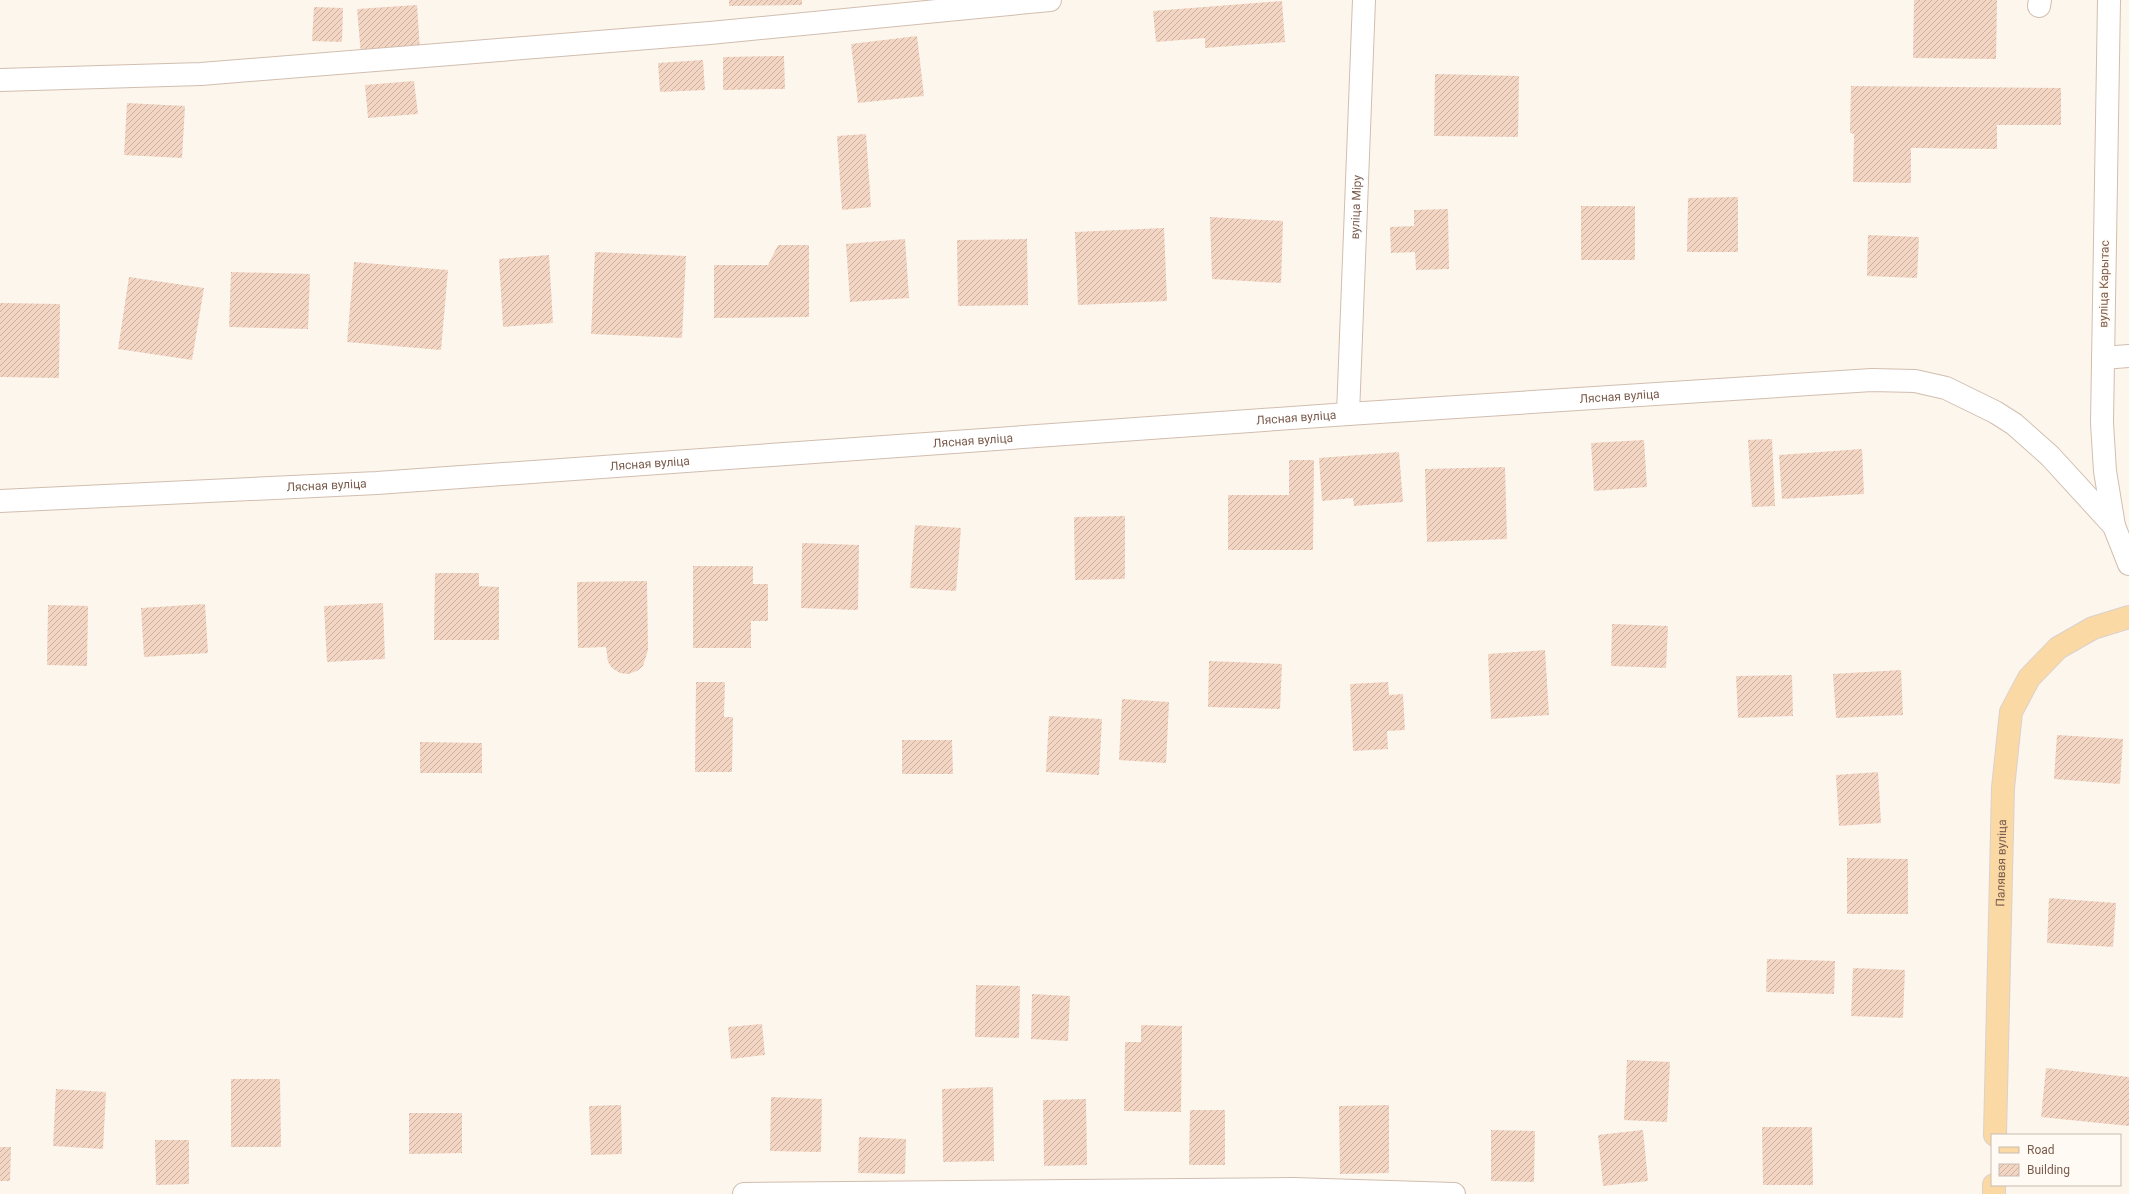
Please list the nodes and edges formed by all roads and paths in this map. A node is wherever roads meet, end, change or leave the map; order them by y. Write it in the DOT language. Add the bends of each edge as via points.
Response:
graph roads {
  1 [pos="1050,0"];
  2 [pos="1364,0"];
  3 [pos="2109,0"];
  4 [pos="0,80"];
  5 [pos="2129,356"];
  6 [pos="2103,358"];
  7 [pos="1348,414"];
  8 [pos="0,501"];
  9 [pos="2114,526"];
  10 [pos="2129,564"];
  11 [pos="2129,617"];
  12 [pos="1995,1134"];
  13 [pos="1293,1191"];
  14 [pos="744,1194"];
  15 [pos="1454,1194"];
  1 -- 4 [label="street" via="702,34 217,73"];
  2 -- 7 [label="street, вуліца Міру"];
  3 -- 6 [label="street, вуліца Карытас"];
  5 -- 6 [label="street"];
  6 -- 9 [label="street, вуліца Карытас" via="2102,423 2105,471"];
  7 -- 8 [label="street, Лясная вуліца" via="384,482"];
  7 -- 9 [label="street, Лясная вуліца" via="1872,380 1915,381 1946,388 2014,424 2050,456"];
  9 -- 10 [label="street, вуліца Карытас"];
  11 -- 12 [label="main road, Палявая вуліца" via="2093,628 2058,648 2029,678 2011,712 2003,788"];
  13 -- 14 [label="street"];
  13 -- 15 [label="street"];
}
